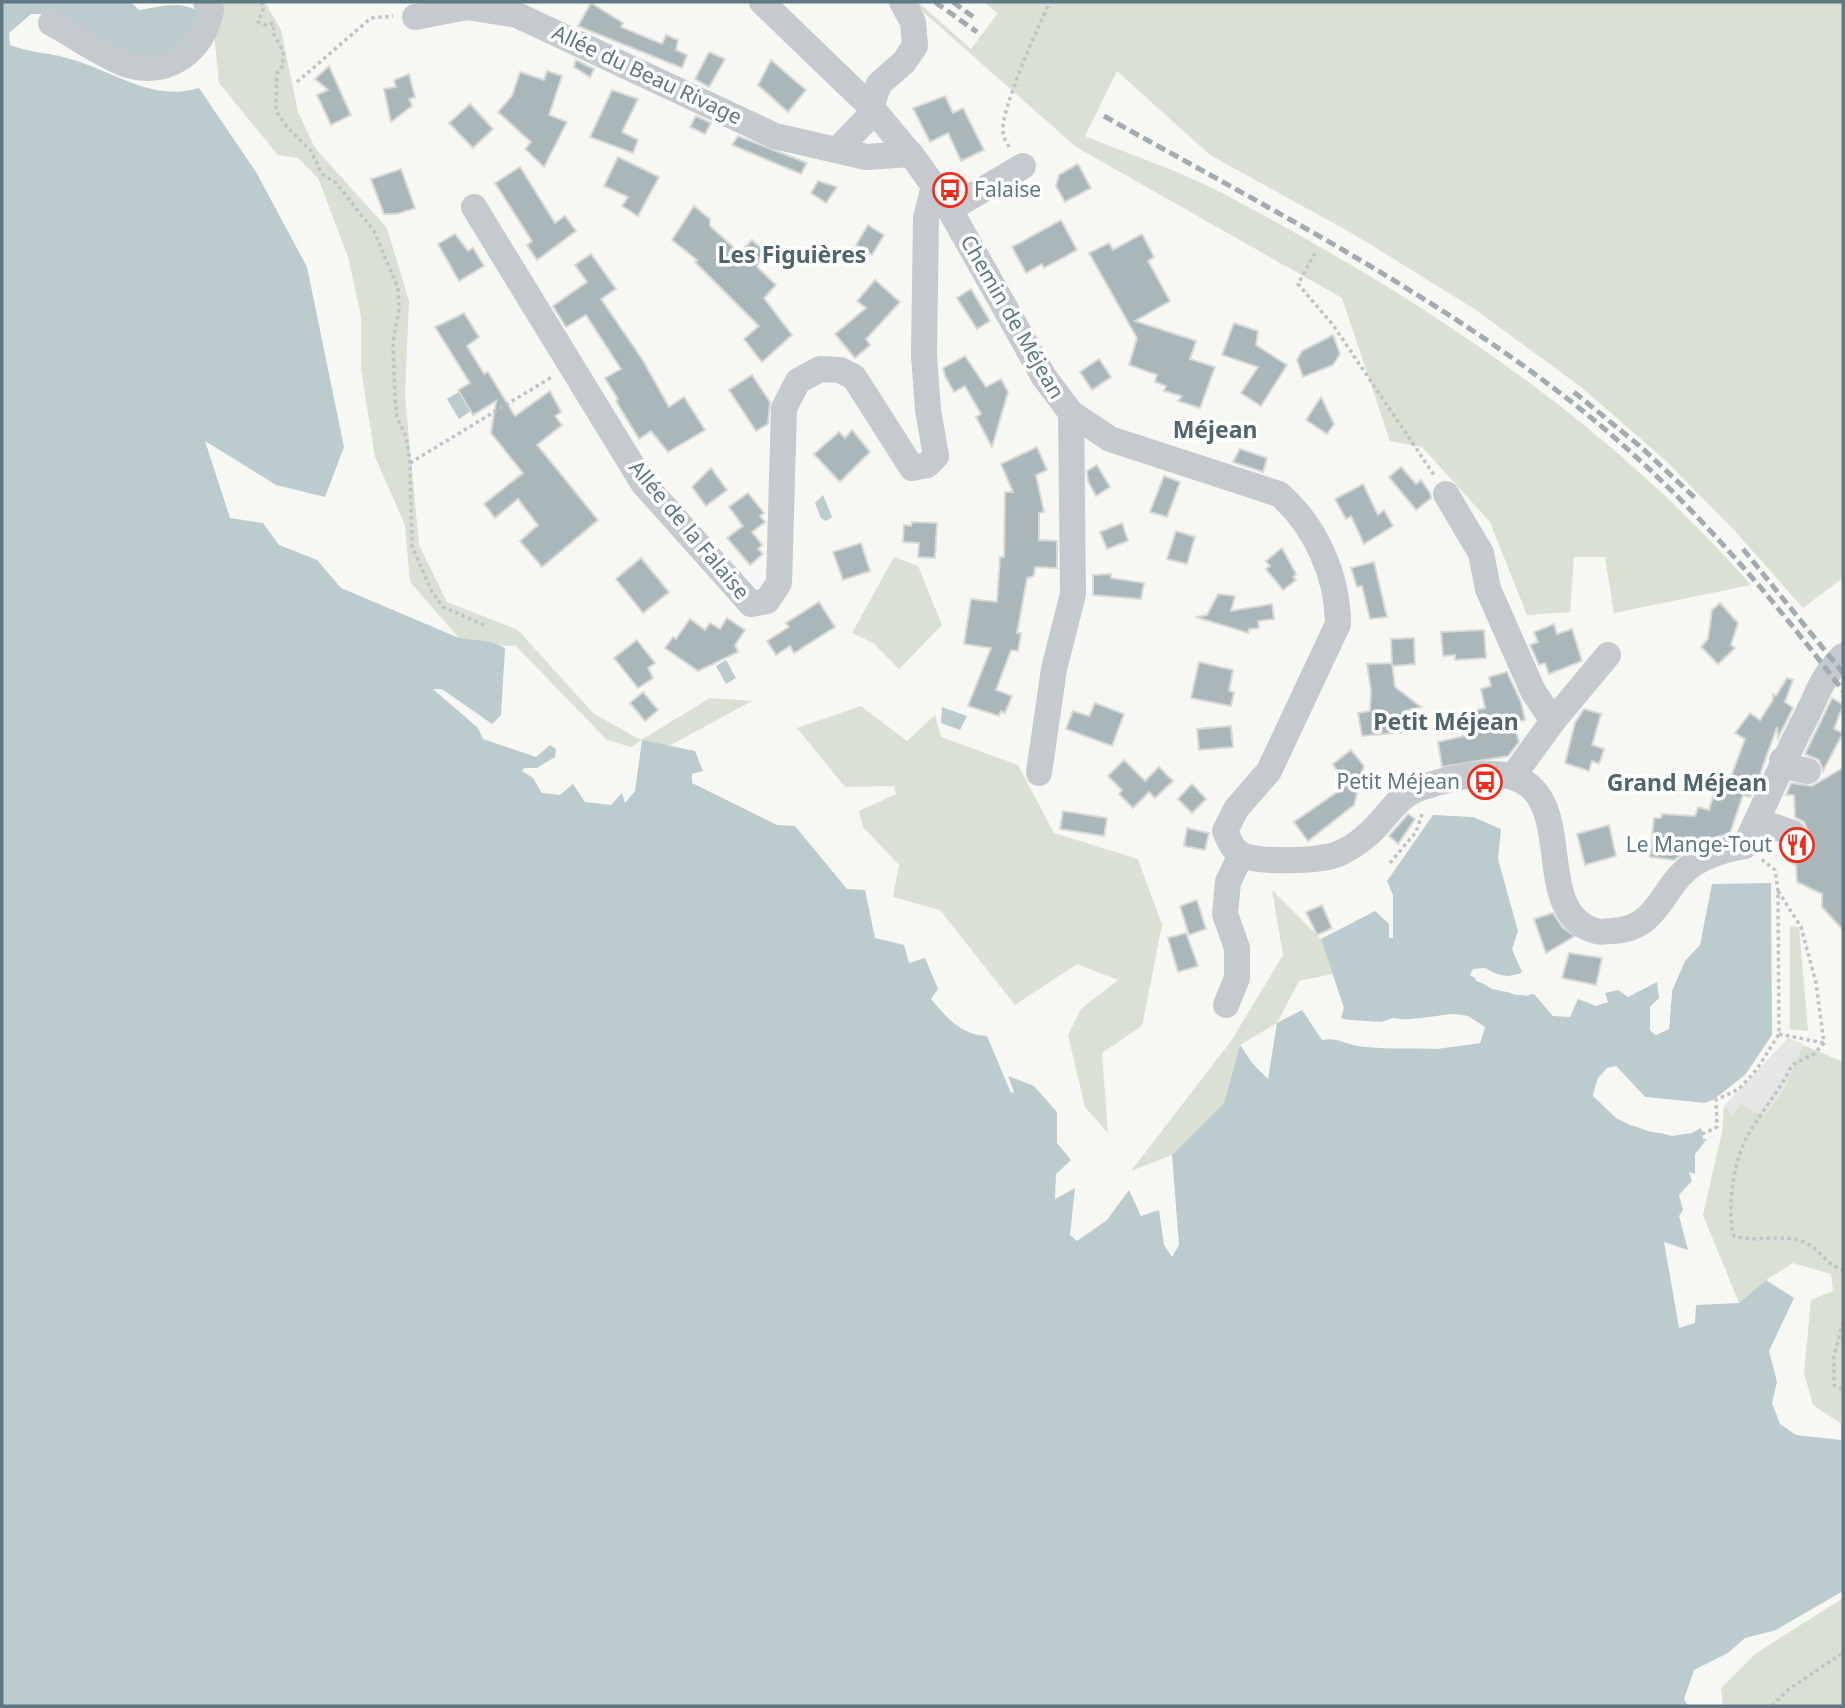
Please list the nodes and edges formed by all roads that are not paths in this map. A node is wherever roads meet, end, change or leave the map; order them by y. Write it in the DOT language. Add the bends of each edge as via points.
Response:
graph roads {
  1 [pos="206,2"];
  2 [pos="762,2"];
  3 [pos="902,2"];
  4 [pos="415,17"];
  5 [pos="51,23"];
  6 [pos="871,107"];
  7 [pos="836,150"];
  8 [pos="911,154"];
  9 [pos="1023,166"];
  10 [pos="934,186"];
  11 [pos="474,207"];
  12 [pos="950,209"];
  13 [pos="1071,413"];
  14 [pos="1446,494"];
  15 [pos="1608,654"];
  16 [pos="1843,656"];
  17 [pos="1553,721"];
  18 [pos="1782,760"];
  19 [pos="1808,771"];
  20 [pos="1040,773"];
  21 [pos="1513,776"];
  22 [pos="1757,821"];
  23 [pos="1793,833"];
  24 [pos="1241,855"];
  25 [pos="1227,1005"];
  1 -- 5 [label="street" via="211,10 209,22 186,58 176,63 128,65"];
  2 -- 6 [label="street, Chemin de Méjean"];
  3 -- 6 [label="street" via="913,22 915,46 885,77"];
  4 -- 7 [label="street, Allée du Beau Rivage" via="467,7 517,15 775,136"];
  6 -- 7 [label="street" via="867,119"];
  6 -- 8 [label="street, Chemin de Méjean"];
  7 -- 8 [label="street, Allée du Beau Rivage" via="866,157"];
  8 -- 10 [label="street, Chemin de Méjean"];
  9 -- 12 [label="street"];
  10 -- 11 [label="street, Allée de la Falaise" via="926,218 924,355 936,457 927,465 912,468 854,377 841,370 820,369 798,381 784,408 779,583 767,601 751,604 643,482"];
  10 -- 12 [label="street, Chemin de Méjean"];
  12 -- 13 [label="street, Chemin de Méjean" via="1044,377"];
  13 -- 20 [label="street" via="1073,594 1054,669"];
  13 -- 24 [label="street, Chemin de Méjean" via="1110,439 1279,494 1301,513 1323,555 1338,598 1338,624 1269,771 1236,810 1226,831"];
  14 -- 17 [label="street" via="1481,553 1488,589 1533,691"];
  15 -- 17 [label="street"];
  16 -- 18 [label="street" via="1823,676"];
  17 -- 21 [label="street"];
  18 -- 19 [label="street"];
  18 -- 22 [label="street"];
  21 -- 22 [label="street" via="1529,784 1546,807 1566,906 1579,922 1597,932 1626,930 1649,918 1693,864 1745,846"];
  21 -- 24 [label="street" via="1485,774 1417,789 1391,807 1367,836 1336,855 1272,861"];
  22 -- 23 [label="street"];
  24 -- 25 [label="street" via="1228,882 1225,914 1237,948 1237,978"];
}
